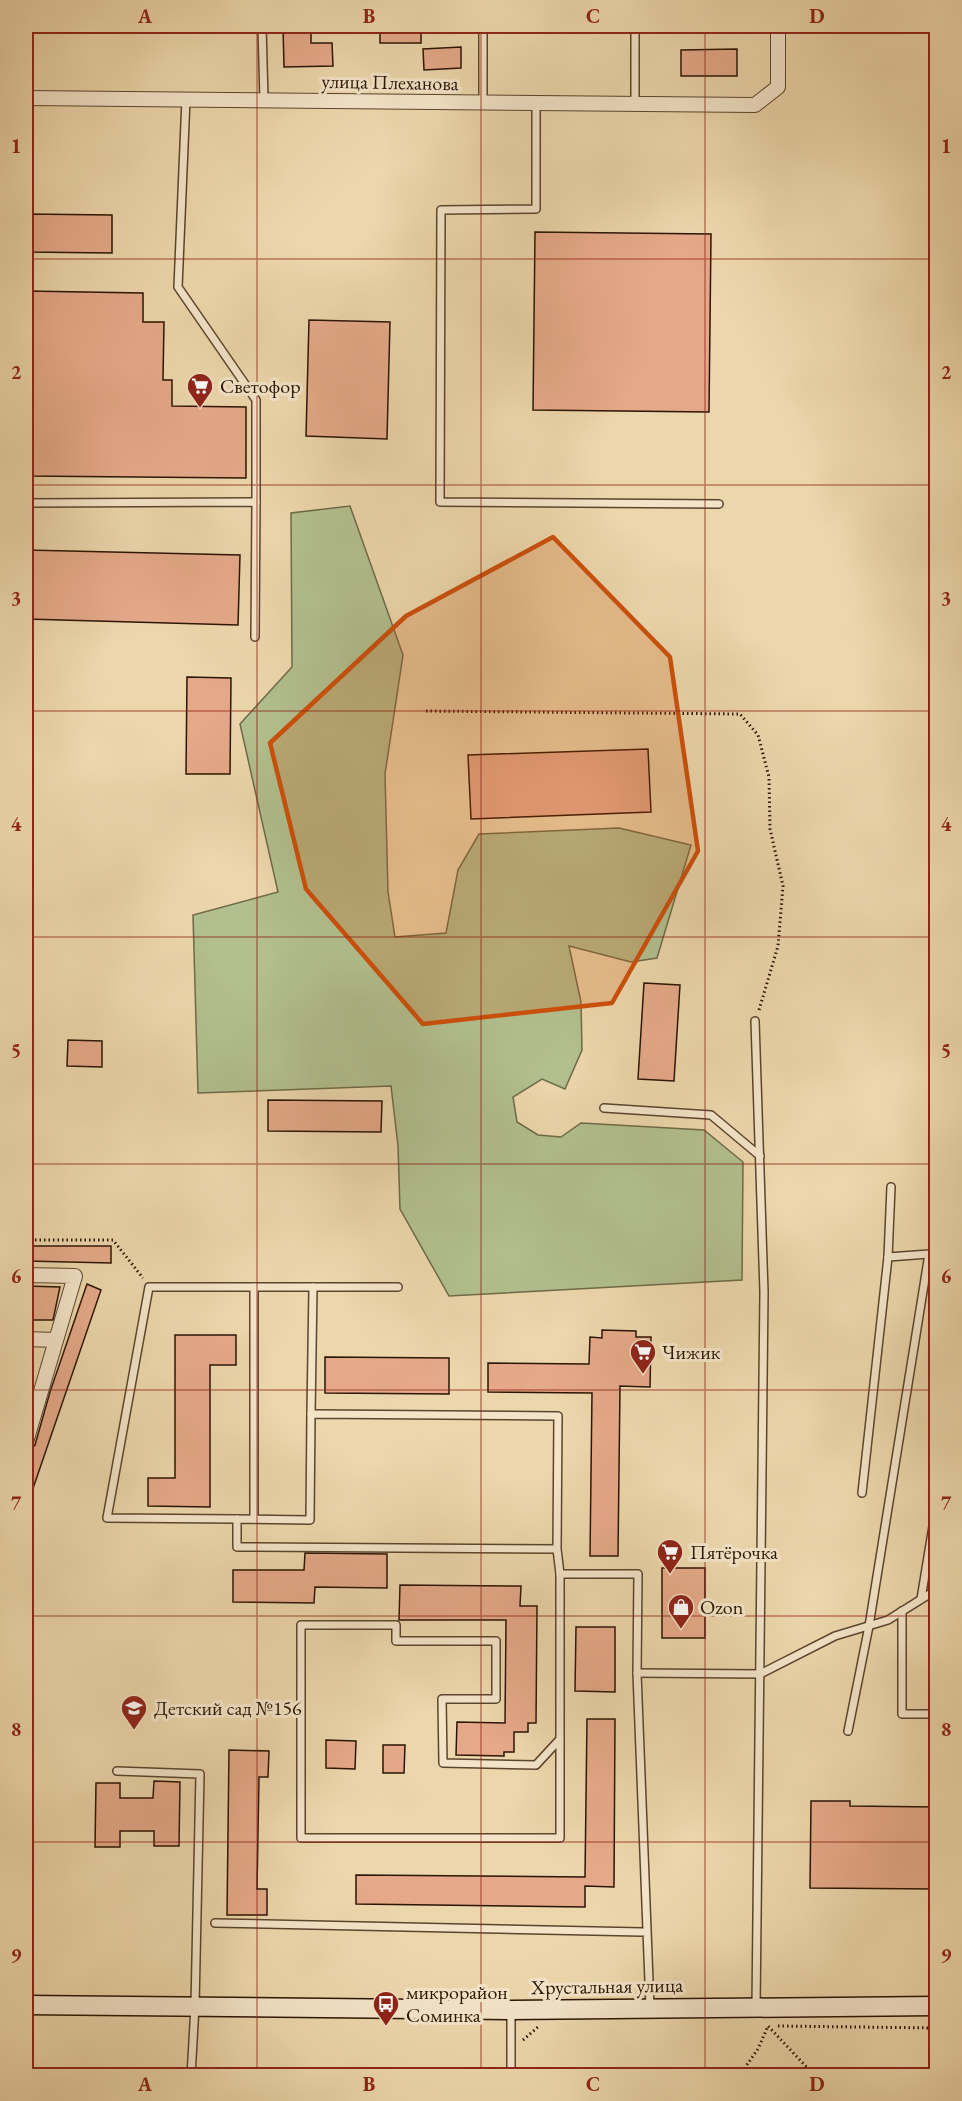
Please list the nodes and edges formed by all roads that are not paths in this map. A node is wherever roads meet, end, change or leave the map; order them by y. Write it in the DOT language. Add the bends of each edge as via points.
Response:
graph roads {
  1 [pos="262,26"];
  2 [pos="483,26"];
  3 [pos="635,26"];
  4 [pos="778,26"];
  5 [pos="26,98"];
  6 [pos="186,99"];
  7 [pos="264,100"];
  8 [pos="483,102"];
  9 [pos="536,103"];
  10 [pos="635,104"];
  11 [pos="256,502"];
  12 [pos="26,503"];
  13 [pos="719,504"];
  14 [pos="255,637"];
  15 [pos="756,1021"];
  16 [pos="604,1108"];
  17 [pos="760,1156"];
  18 [pos="891,1187"];
  19 [pos="933,1253"];
  20 [pos="888,1257"];
  21 [pos="26,1275"];
  22 [pos="254,1287"];
  23 [pos="312,1287"];
  24 [pos="398,1287"];
  25 [pos="26,1339"];
  26 [pos="56,1340"];
  27 [pos="32,1400"];
  28 [pos="311,1414"];
  29 [pos="26,1442"];
  30 [pos="862,1493"];
  31 [pos="936,1508"];
  32 [pos="237,1519"];
  33 [pos="254,1519"];
  34 [pos="557,1549"];
  35 [pos="560,1574"];
  36 [pos="936,1590"];
  37 [pos="921,1599"];
  38 [pos="902,1611"];
  39 [pos="869,1626"];
  40 [pos="637,1673"];
  41 [pos="760,1674"];
  42 [pos="936,1714"];
  43 [pos="848,1731"];
  44 [pos="560,1739"];
  45 [pos="117,1771"];
  46 [pos="215,1923"];
  47 [pos="642,1932"];
  48 [pos="26,2005"];
  49 [pos="195,2006"];
  50 [pos="936,2006"];
  51 [pos="756,2007"];
  52 [pos="650,2008"];
  53 [pos="511,2010"];
  54 [pos="191,2076"];
  55 [pos="511,2076"];
  1 -- 7 [label="lane"];
  2 -- 8 [label="lane"];
  3 -- 10 [label="lane"];
  4 -- 10 [label="street, улица Плеханова" via="778,87 755,105"];
  5 -- 6 [label="street, улица Плеханова"];
  6 -- 7 [label="street, улица Плеханова"];
  6 -- 11 [label="lane" via="178,287 256,400"];
  7 -- 8 [label="street, улица Плеханова"];
  8 -- 9 [label="street, улица Плеханова"];
  9 -- 10 [label="street, улица Плеханова"];
  9 -- 13 [label="lane" via="536,209 441,210 440,502"];
  11 -- 12 [label="lane"];
  11 -- 14 [label="lane"];
  15 -- 17 [label="lane"];
  16 -- 17 [label="lane" via="711,1114"];
  17 -- 41 [label="lane" via="764,1292"];
  18 -- 20 [label="lane"];
  19 -- 20 [label="lane"];
  19 -- 39 [label="lane"];
  20 -- 30 [label="lane"];
  21 -- 26 [label="street" via="75,1276"];
  22 -- 23 [label="lane"];
  22 -- 32 [label="lane" via="149,1287 107,1518"];
  22 -- 33 [label="lane"];
  23 -- 24 [label="lane"];
  23 -- 28 [label="lane"];
  25 -- 26 [label="street"];
  26 -- 27 [label="street"];
  27 -- 29 [label="street"];
  28 -- 33 [label="lane" via="310,1520"];
  28 -- 34 [label="lane" via="558,1416"];
  31 -- 37 [label="lane"];
  32 -- 33 [label="lane"];
  32 -- 34 [label="lane" via="237,1547"];
  34 -- 35 [label="lane"];
  35 -- 40 [label="lane" via="638,1574"];
  35 -- 44 [label="lane"];
  36 -- 37 [label="lane"];
  37 -- 38 [label="lane"];
  38 -- 39 [label="lane"];
  38 -- 42 [label="lane" via="902,1714"];
  39 -- 41 [label="lane" via="835,1636"];
  39 -- 43 [label="lane"];
  40 -- 41 [label="lane"];
  40 -- 52 [label="lane"];
  41 -- 51 [label="lane"];
  44 -- 44 [label="lane" via="560,1838 301,1838 301,1624 396,1625 396,1641 496,1641 496,1699 442,1699 442,1762 536,1765"];
  45 -- 49 [label="lane" via="200,1774"];
  46 -- 47 [label="lane"];
  48 -- 49 [label="street, Хрустальная улица"];
  49 -- 53 [label="street, Хрустальная улица"];
  49 -- 54 [label="lane"];
  50 -- 51 [label="street, Хрустальная улица"];
  51 -- 52 [label="street, Хрустальная улица"];
  52 -- 53 [label="street, Хрустальная улица"];
  53 -- 55 [label="lane"];
}
